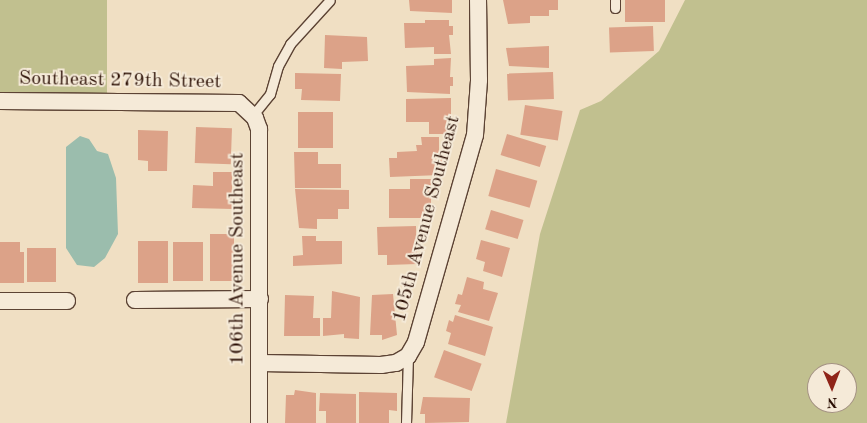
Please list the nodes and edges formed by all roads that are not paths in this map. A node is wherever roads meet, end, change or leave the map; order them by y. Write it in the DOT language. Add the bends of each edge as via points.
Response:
graph roads {
  1 [pos="330,0"];
  2 [pos="478,0"];
  3 [pos="0,101"];
  4 [pos="253,115"];
  5 [pos="260,299"];
  6 [pos="135,300"];
  7 [pos="0,301"];
  8 [pos="67,301"];
  9 [pos="408,356"];
  10 [pos="260,364"];
  11 [pos="259,423"];
  12 [pos="406,423"];
  1 -- 4 [label="lane" via="290,44 278,66 270,94"];
  2 -- 9 [label="street, 105th Avenue Southeast" via="479,80 475,135 416,342"];
  3 -- 4 [label="street, Southeast 279th Street" via="239,103"];
  4 -- 5 [label="street, 106th Avenue Southeast" via="259,129"];
  5 -- 6 [label="street"];
  5 -- 10 [label="street, 106th Avenue Southeast"];
  7 -- 8 [label="street"];
  9 -- 10 [label="street" via="381,365"];
  9 -- 12 [label="lane"];
  10 -- 11 [label="street, 106th Avenue Southeast"];
}
